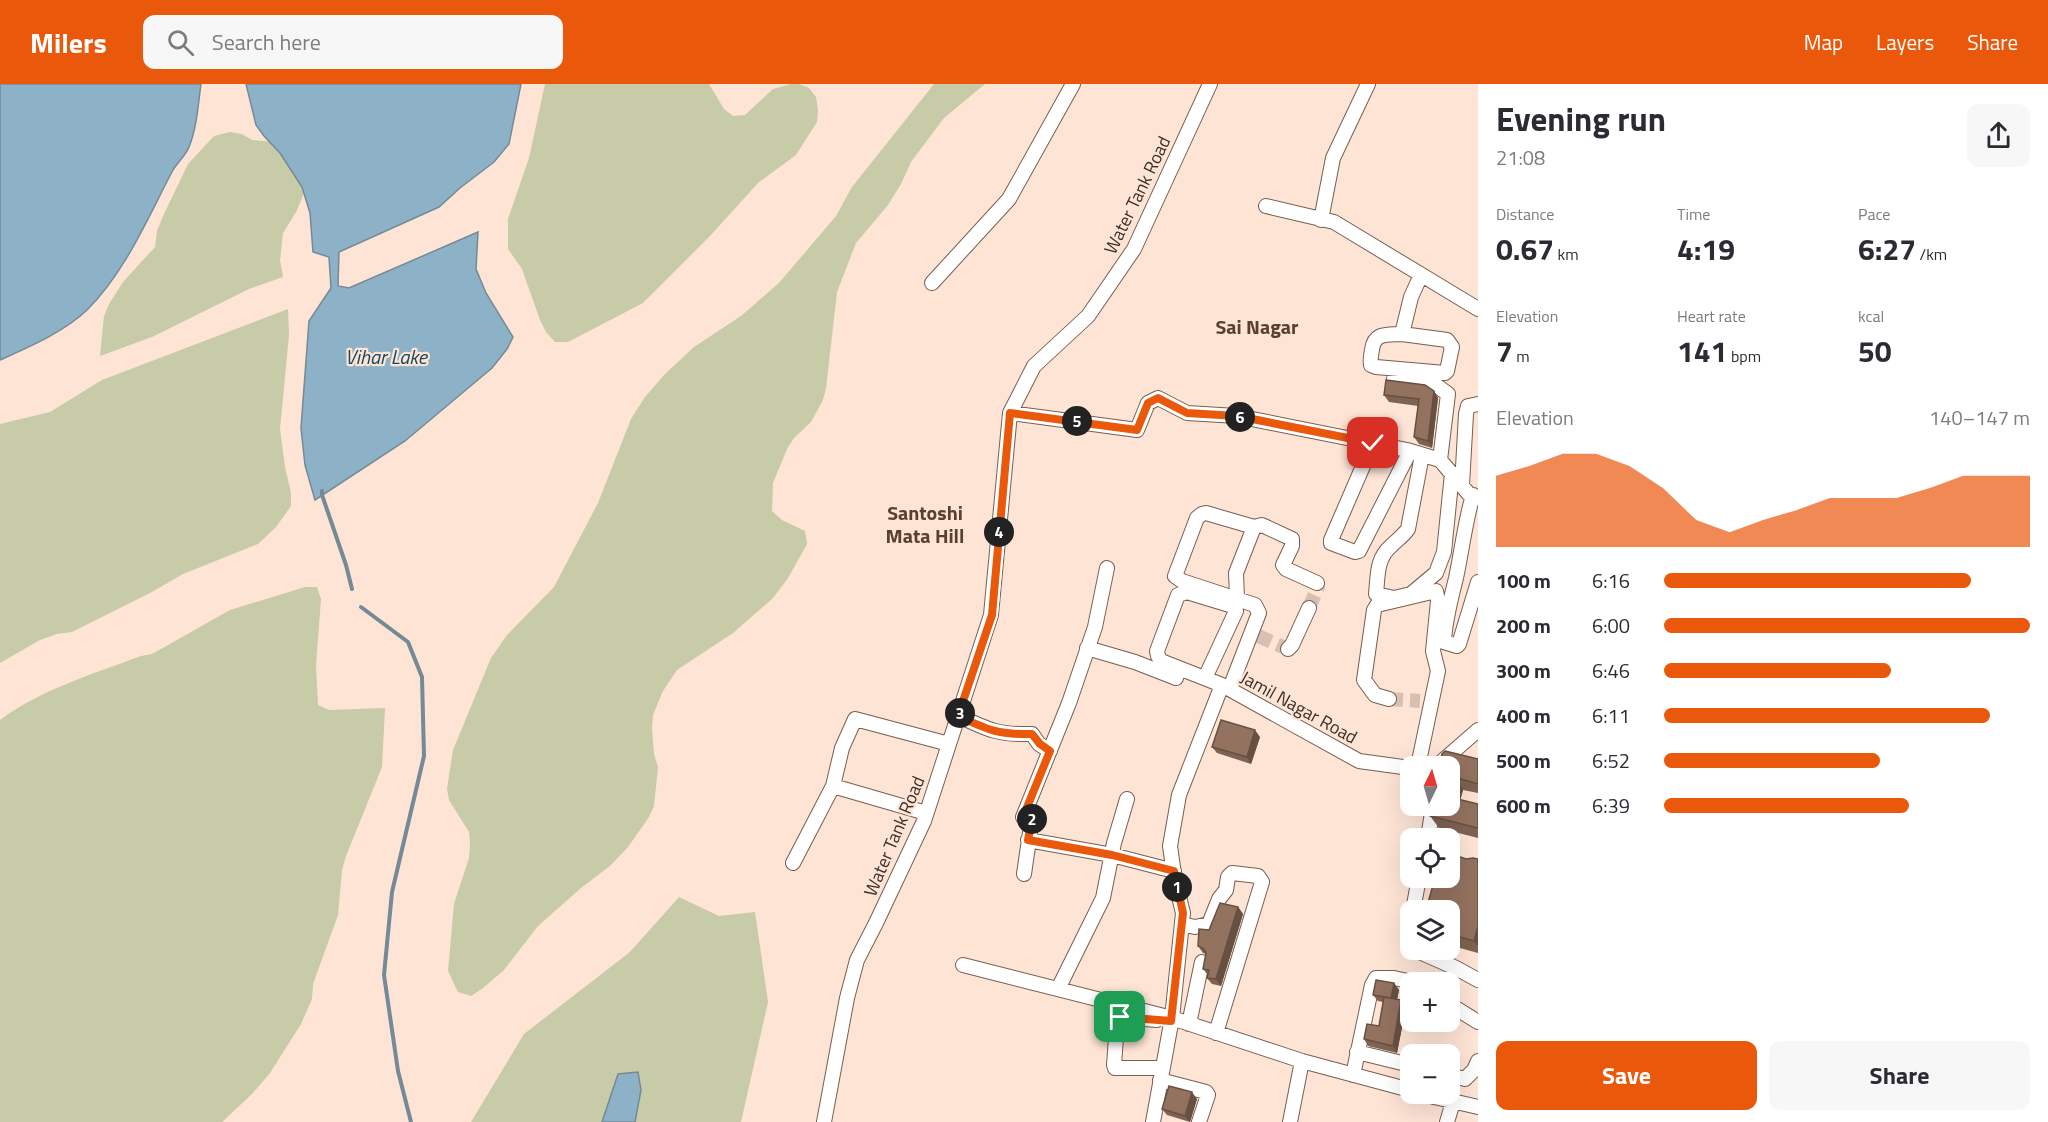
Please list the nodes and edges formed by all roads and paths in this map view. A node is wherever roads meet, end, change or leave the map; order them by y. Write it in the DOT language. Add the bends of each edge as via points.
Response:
graph roads {
  1 [pos="1073,84"];
  2 [pos="1210,84"];
  3 [pos="1368,84"];
  4 [pos="1266,206"];
  5 [pos="1321,219"];
  6 [pos="1420,275"];
  7 [pos="932,283"];
  8 [pos="1478,309"];
  9 [pos="1402,334"];
  10 [pos="1394,379"];
  11 [pos="1478,404"];
  12 [pos="1010,413"];
  13 [pos="1373,443"];
  14 [pos="1416,453"];
  15 [pos="1440,460"];
  16 [pos="1452,473"];
  17 [pos="1462,485"];
  18 [pos="1476,497"];
  19 [pos="1254,527"];
  20 [pos="1107,568"];
  21 [pos="1478,582"];
  22 [pos="1317,583"];
  23 [pos="1237,598"];
  24 [pos="1309,608"];
  25 [pos="1088,648"];
  26 [pos="1288,650"];
  27 [pos="1176,678"];
  28 [pos="1205,678"];
  29 [pos="1226,686"];
  30 [pos="1389,699"];
  31 [pos="958,716"];
  32 [pos="1478,730"];
  33 [pos="950,744"];
  34 [pos="1050,751"];
  35 [pos="1420,756"];
  36 [pos="1449,756"];
  37 [pos="1400,767"];
  38 [pos="833,786"];
  39 [pos="1127,799"];
  40 [pos="926,813"];
  41 [pos="1028,840"];
  42 [pos="1112,855"];
  43 [pos="793,863"];
  44 [pos="1174,871"];
  45 [pos="1024,874"];
  46 [pos="1265,888"];
  47 [pos="1182,924"];
  48 [pos="1438,960"];
  49 [pos="1202,962"];
  50 [pos="963,965"];
  51 [pos="1400,979"];
  52 [pos="1478,980"];
  53 [pos="1058,989"];
  54 [pos="1460,1011"];
  55 [pos="1171,1020"];
  56 [pos="1478,1022"];
  57 [pos="1189,1024"];
  58 [pos="1219,1034"];
  59 [pos="1357,1052"];
  60 [pos="1302,1061"];
  61 [pos="1478,1061"];
  62 [pos="1400,1063"];
  63 [pos="1161,1074"];
  64 [pos="1353,1075"];
  65 [pos="1460,1078"];
  66 [pos="1400,1087"];
  67 [pos="1460,1103"];
  68 [pos="1452,1104"];
  69 [pos="1478,1107"];
  70 [pos="824,1122"];
  71 [pos="1153,1122"];
  72 [pos="1199,1122"];
  73 [pos="1290,1122"];
  74 [pos="1447,1122"];
  1 -- 7 [label="street" via="1010,199"];
  2 -- 12 [label="street, Water Tank Road" via="1134,249 1088,316 1034,366"];
  3 -- 5 [label="street" via="1333,158"];
  4 -- 5 [label="street"];
  5 -- 6 [label="street" via="1334,222"];
  6 -- 8 [label="street"];
  6 -- 9 [label="street" via="1410,297"];
  9 -- 9 [label="street" via="1375,338 1371,364 1445,374 1452,347 1447,340"];
  10 -- 15 [label="street" via="1433,383 1448,394"];
  11 -- 17 [label="street" via="1468,406 1466,414"];
  12 -- 13 [label="street" via="1137,430 1148,403 1158,398 1187,413 1237,416"];
  12 -- 31 [label="street, Water Tank Road" via="992,615"];
  13 -- 14 [label="street"];
  13 -- 14 [label="street" via="1331,540 1354,552 1359,551"];
  14 -- 15 [label="street"];
  14 -- 16 [label="street" via="1408,529 1379,561 1376,594 1394,598 1411,594 1436,573 1444,552"];
  15 -- 16 [label="street"];
  16 -- 17 [label="street"];
  17 -- 18 [label="street"];
  18 -- 21 [label="street" via="1466,522 1448,605 1444,642 1447,644 1459,644"];
  19 -- 22 [label="street" via="1262,525 1292,539 1283,566"];
  19 -- 23 [label="street" via="1236,573"];
  19 -- 23 [label="street" via="1202,514 1175,576"];
  20 -- 25 [label="street"];
  23 -- 29 [label="street" via="1255,605 1259,613 1255,635"];
  24 -- 26 [label="street"];
  25 -- 27 [label="street"];
  25 -- 34 [label="street"];
  28 -- 28 [label="street" via="1158,657 1181,593 1233,606 1236,611"];
  28 -- 29 [label="street"];
  29 -- 37 [label="street, Jamil Nagar Road" via="1359,761"];
  29 -- 44 [label="street, Jamil Nagar Road" via="1179,795 1170,846"];
  30 -- 35 [label="street" via="1375,695 1364,680 1374,610 1377,605 1436,591 1433,651 1438,671 1426,702"];
  31 -- 33 [label="street, Water Tank Road"];
  31 -- 34 [label="street" via="991,732 1032,734"];
  32 -- 36 [label="street"];
  33 -- 38 [label="street" via="855,718 842,747"];
  33 -- 40 [label="street, Water Tank Road"];
  34 -- 41 [label="street" via="1023,817 1032,819"];
  38 -- 40 [label="street"];
  38 -- 43 [label="street"];
  39 -- 42 [label="street"];
  40 -- 70 [label="street, Water Tank Road" via="857,960"];
  41 -- 42 [label="street"];
  41 -- 45 [label="street"];
  42 -- 44 [label="street"];
  42 -- 53 [label="street" via="1103,898"];
  44 -- 47 [label="street, Jamil Nagar Road"];
  46 -- 58 [label="street"];
  47 -- 55 [label="street, Jamil Nagar Road"];
  47 -- 58 [label="street" via="1209,924 1232,873 1261,879"];
  48 -- 52 [label="street"];
  49 -- 57 [label="street"];
  50 -- 53 [label="street"];
  51 -- 59 [label="street" via="1376,978"];
  53 -- 55 [label="street"];
  54 -- 56 [label="street"];
  55 -- 57 [label="street"];
  55 -- 63 [label="street, Jamil Nagar Road"];
  55 -- 63 [label="street" via="1120,1017 1117,1024 1115,1068"];
  57 -- 58 [label="street"];
  58 -- 60 [label="street"];
  59 -- 62 [label="street"];
  59 -- 64 [label="street"];
  60 -- 64 [label="street"];
  60 -- 73 [label="street"];
  61 -- 65 [label="street" via="1465,1079"];
  63 -- 71 [label="street, Jamil Nagar Road"];
  63 -- 72 [label="street" via="1206,1092"];
  64 -- 66 [label="street"];
  67 -- 69 [label="street"];
  68 -- 74 [label="street"];
}
